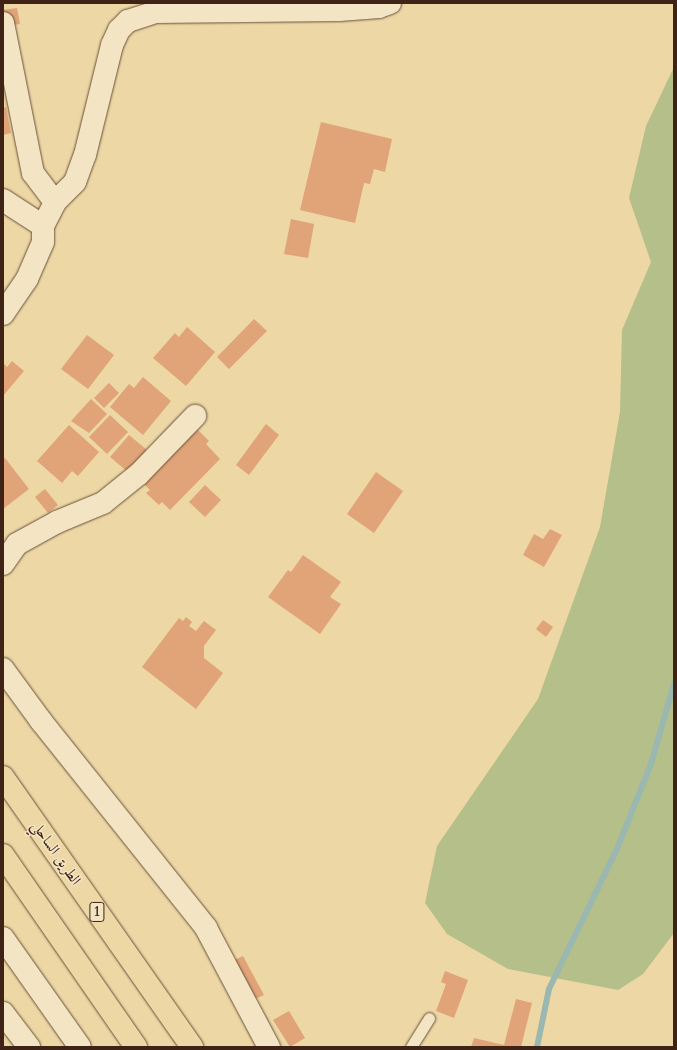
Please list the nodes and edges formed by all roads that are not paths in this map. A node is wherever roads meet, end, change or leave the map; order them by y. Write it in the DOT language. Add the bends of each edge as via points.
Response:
graph roads {
  1 [pos="390,3"];
  2 [pos="3,23"];
  3 [pos="3,200"];
  4 [pos="55,202"];
  5 [pos="43,226"];
  6 [pos="3,314"];
  7 [pos="195,416"];
  8 [pos="3,564"];
  9 [pos="3,669"];
  10 [pos="3,777"];
  11 [pos="3,855"];
  12 [pos="3,938"];
  13 [pos="3,1013"];
  14 [pos="429,1018"];
  15 [pos="29,1047"];
  16 [pos="80,1047"];
  17 [pos="136,1047"];
  18 [pos="192,1047"];
  19 [pos="269,1047"];
  20 [pos="411,1047"];
  1 -- 4 [label="street" via="379,7 339,10 155,12 128,21 119,30 112,45 95,120 75,182"];
  2 -- 4 [label="street" via="34,174"];
  3 -- 5 [label="street"];
  4 -- 5 [label="street"];
  5 -- 6 [label="street" via="43,242 27,279"];
  7 -- 8 [label="street" via="139,474 103,503 57,522 17,544"];
  9 -- 19 [label="street" via="41,721 206,928"];
  10 -- 18 [label="highway, الطريق الساحلي / 1"];
  11 -- 17 [label="highway"];
  12 -- 16 [label="street"];
  13 -- 15 [label="street"];
  14 -- 20 [label="lane"];
}
